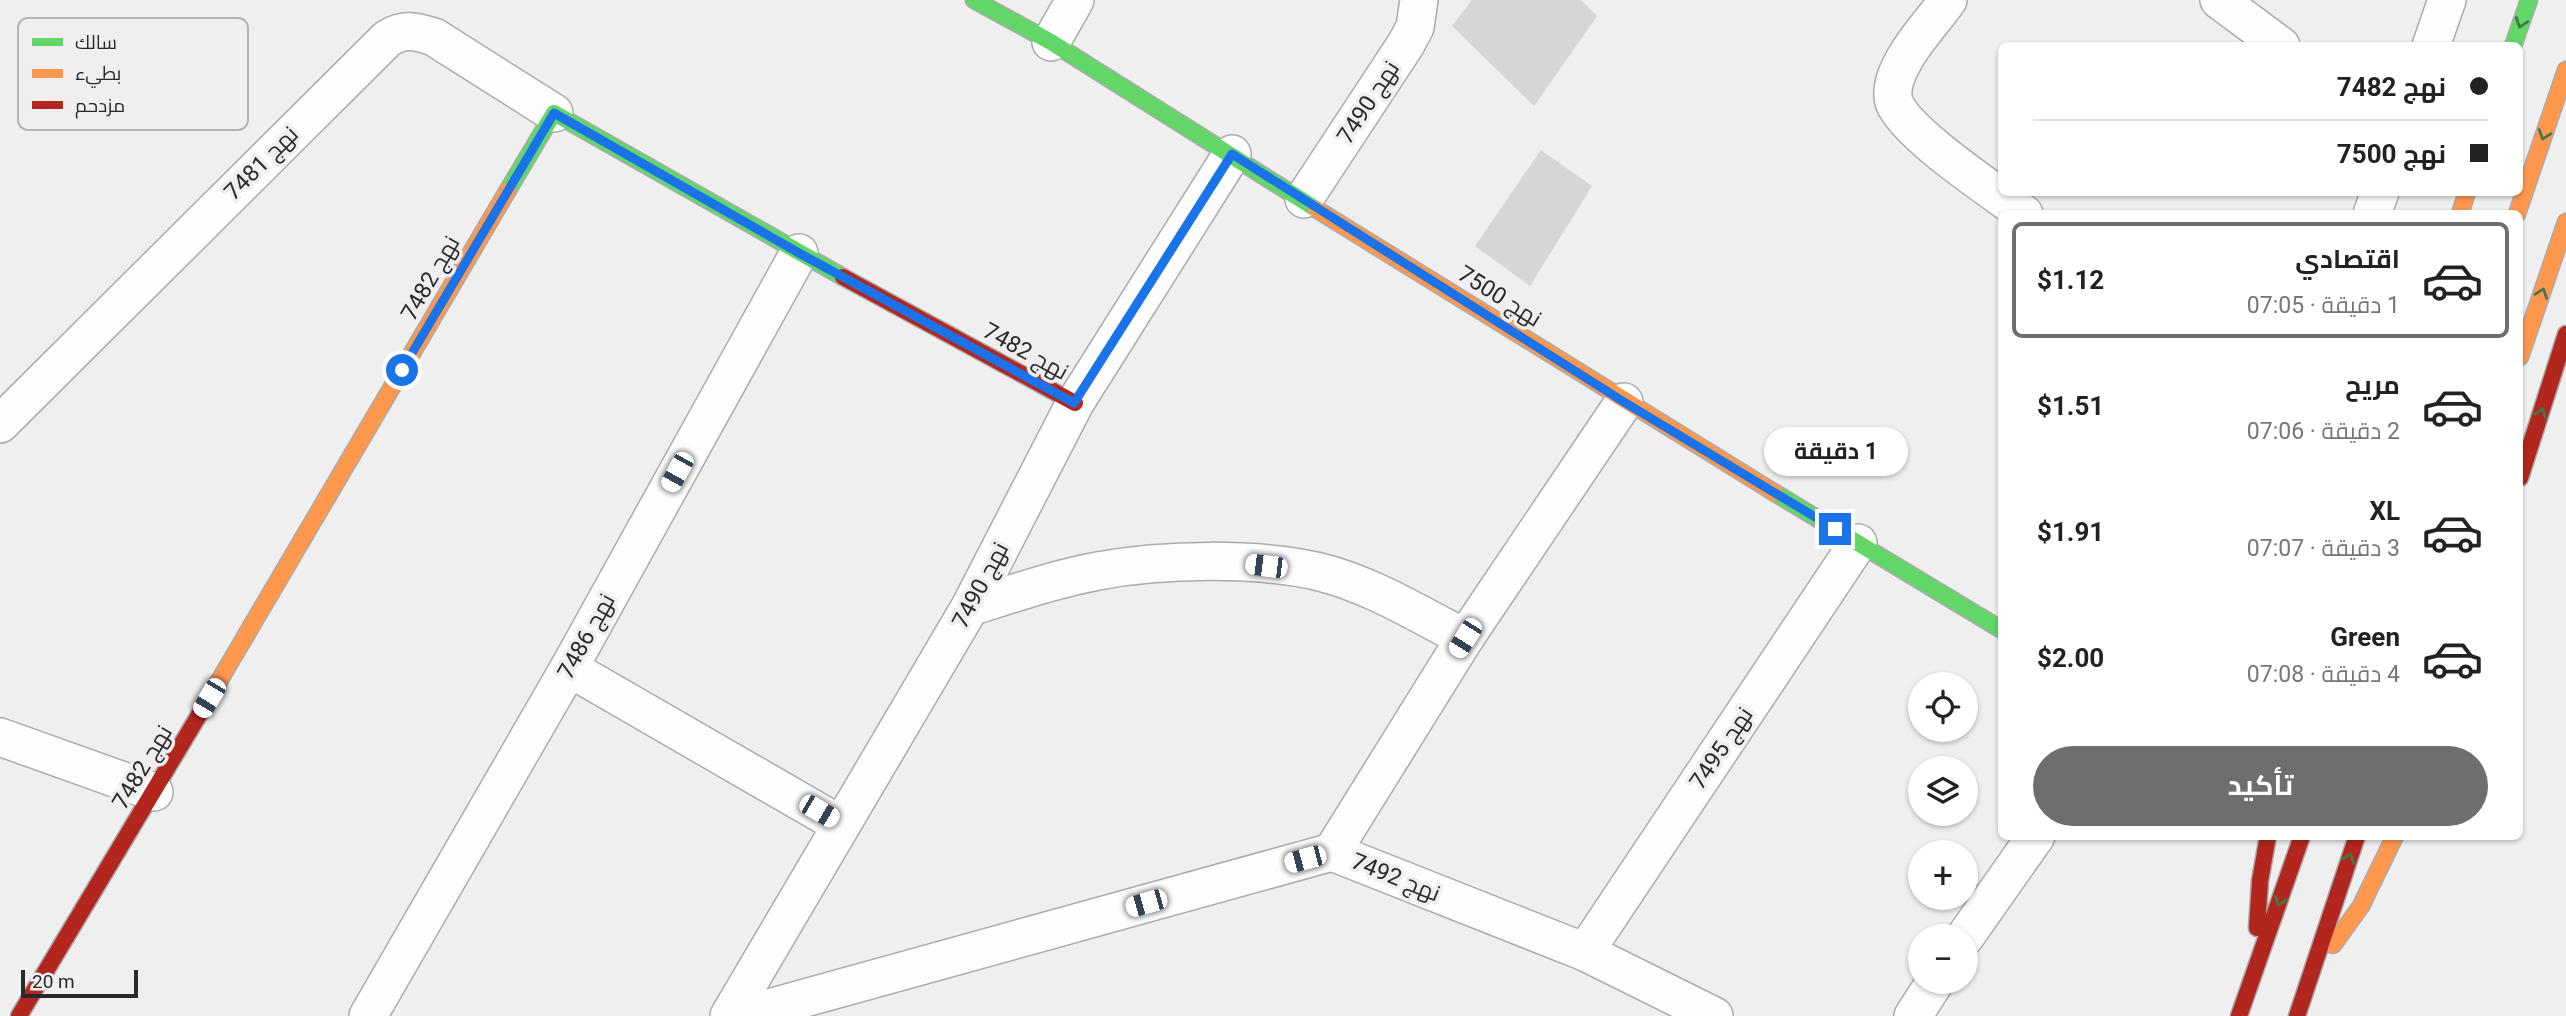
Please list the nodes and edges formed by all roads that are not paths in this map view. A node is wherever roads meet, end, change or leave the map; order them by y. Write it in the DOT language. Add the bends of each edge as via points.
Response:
graph roads {
  1 [pos="974,0"];
  2 [pos="1075,0"];
  3 [pos="1419,0"];
  4 [pos="1948,0"];
  5 [pos="2219,0"];
  6 [pos="2446,0"];
  7 [pos="2529,0"];
  8 [pos="1051,42"];
  9 [pos="2276,42"];
  10 [pos="2432,42"];
  11 [pos="2515,42"];
  12 [pos="2566,70"];
  13 [pos="554,113"];
  14 [pos="1232,154"];
  15 [pos="1998,194"];
  16 [pos="2001,196"];
  17 [pos="1304,199"];
  18 [pos="2019,210"];
  19 [pos="2518,210"];
  20 [pos="2566,222"];
  21 [pos="799,253"];
  22 [pos="2566,334"];
  23 [pos="2523,348"];
  24 [pos="1624,402"];
  25 [pos="1074,403"];
  26 [pos="0,424"];
  27 [pos="2523,469"];
  28 [pos="1858,543"];
  29 [pos="970,607"];
  30 [pos="1998,628"];
  31 [pos="1465,638"];
  32 [pos="569,668"];
  33 [pos="0,737"];
  34 [pos="154,792"];
  35 [pos="841,825"];
  36 [pos="2033,840"];
  37 [pos="2267,840"];
  38 [pos="2301,840"];
  39 [pos="2356,840"];
  40 [pos="2393,840"];
  41 [pos="1332,852"];
  42 [pos="1974,924"];
  43 [pos="1585,953"];
  44 [pos="2258,967"];
  45 [pos="2311,970"];
  46 [pos="1928,994"];
  47 [pos="19,1016"];
  48 [pos="368,1016"];
  49 [pos="729,1016"];
  50 [pos="740,1016"];
  51 [pos="1714,1016"];
  52 [pos="1913,1016"];
  53 [pos="2239,1016"];
  54 [pos="2297,1016"];
  1 -- 8 [label="street, نهج 7500"];
  2 -- 8 [label="street"];
  3 -- 17 [label="street, نهج 7490" via="1415,27 1406,44"];
  4 -- 15 [label="street" via="1902,64 1893,100 1925,137"];
  5 -- 9 [label="street"];
  6 -- 10 [label="street"];
  7 -- 11 [label="street, one-way"];
  8 -- 14 [label="street, نهج 7500"];
  12 -- 19 [label="street, one-way"];
  13 -- 21 [label="street, نهج 7482"];
  13 -- 26 [label="street, نهج 7481" via="434,37 398,32"];
  13 -- 34 [label="street, نهج 7482"];
  14 -- 17 [label="street, نهج 7500"];
  14 -- 25 [label="street, نهج 7490"];
  16 -- 18 [label="street"];
  17 -- 24 [label="street, نهج 7500"];
  23 -- 20 [label="street, one-way"];
  21 -- 25 [label="street, نهج 7482"];
  21 -- 32 [label="street, نهج 7486"];
  27 -- 22 [label="street, one-way"];
  24 -- 28 [label="street, نهج 7500"];
  24 -- 31 [label="street"];
  25 -- 29 [label="street, نهج 7490"];
  28 -- 30 [label="street, نهج 7500"];
  28 -- 43 [label="street, نهج 7495"];
  29 -- 31 [label="street" via="1098,571 1240,563 1319,572 1370,589"];
  29 -- 35 [label="street, نهج 7490"];
  31 -- 41 [label="street"];
  32 -- 35 [label="street"];
  32 -- 48 [label="street, نهج 7486"];
  33 -- 34 [label="street"];
  34 -- 47 [label="street, نهج 7482"];
  35 -- 49 [label="street, نهج 7490"];
  36 -- 42 [label="street"];
  37 -- 44 [label="street" via="2260,881"];
  38 -- 44 [label="street, one-way"];
  45 -- 39 [label="street, one-way"];
  40 -- 45 [label="street" via="2361,906"];
  41 -- 43 [label="street, نهج 7492"];
  41 -- 50 [label="street, نهج 7492"];
  43 -- 51 [label="street, نهج 7492"];
  44 -- 53 [label="street"];
  45 -- 54 [label="street"];
  46 -- 52 [label="street"];
}
